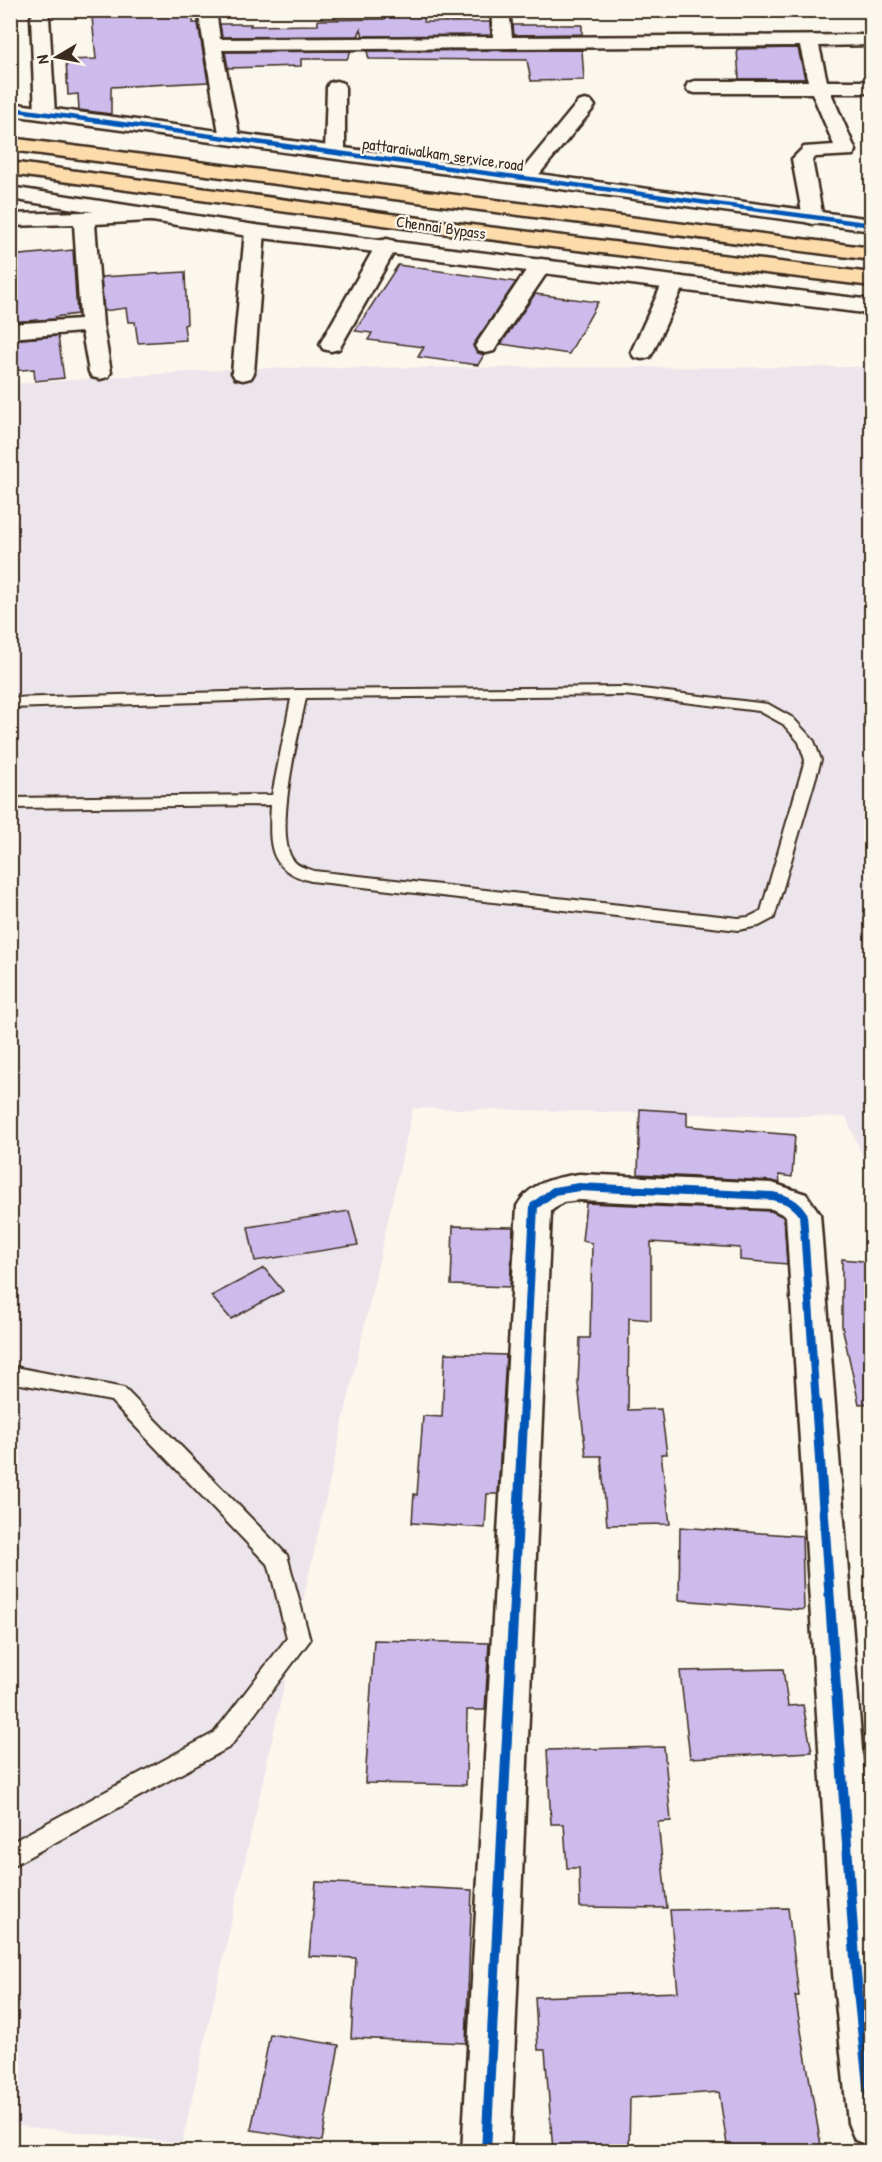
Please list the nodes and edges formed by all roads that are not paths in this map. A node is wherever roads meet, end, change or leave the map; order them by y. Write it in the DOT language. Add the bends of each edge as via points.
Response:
graph roads {
  1 [pos="207,10"];
  2 [pos="500,10"];
  3 [pos="40,17"];
  4 [pos="808,40"];
  5 [pos="872,40"];
  6 [pos="503,42"];
  7 [pos="212,45"];
  8 [pos="336,87"];
  9 [pos="695,87"];
  10 [pos="819,87"];
  11 [pos="872,87"];
  12 [pos="585,106"];
  13 [pos="10,109"];
  14 [pos="45,114"];
  15 [pos="230,139"];
  16 [pos="10,144"];
  17 [pos="335,153"];
  18 [pos="10,168"];
  19 [pos="525,179"];
  20 [pos="10,193"];
  21 [pos="159,216"];
  22 [pos="84,218"];
  23 [pos="813,218"];
  24 [pos="10,220"];
  25 [pos="872,225"];
  26 [pos="255,231"];
  27 [pos="387,245"];
  28 [pos="872,254"];
  29 [pos="541,265"];
  30 [pos="872,280"];
  31 [pos="674,282"];
  32 [pos="872,307"];
  33 [pos="92,325"];
  34 [pos="10,331"];
  35 [pos="331,344"];
  36 [pos="486,346"];
  37 [pos="642,352"];
  38 [pos="100,372"];
  39 [pos="243,373"];
  40 [pos="299,694"];
  41 [pos="10,703"];
  42 [pos="279,800"];
  43 [pos="10,803"];
  44 [pos="10,1374"];
  45 [pos="10,1856"];
  46 [pos="863,1973"];
  47 [pos="872,2123"];
  48 [pos="486,2151"];
  1 -- 7 [label="street"];
  2 -- 6 [label="street"];
  3 -- 14 [label="street"];
  4 -- 5 [label="street"];
  4 -- 6 [label="street"];
  4 -- 10 [label="street"];
  6 -- 7 [label="street"];
  7 -- 15 [label="street"];
  8 -- 17 [label="street"];
  9 -- 10 [label="street"];
  10 -- 11 [label="street"];
  10 -- 23 [label="street" via="854,151 811,151 802,159"];
  12 -- 19 [label="street"];
  13 -- 14 [label="street, pattaraiwalkam service road"];
  14 -- 15 [label="street, pattaraiwalkam service road"];
  15 -- 17 [label="street, pattaraiwalkam service road"];
  16 -- 28 [label="highway, Chennai Bypass"];
  17 -- 19 [label="street, pattaraiwalkam service road"];
  18 -- 30 [label="highway, Chennai Bypass" via="459,230"];
  19 -- 23 [label="street, pattaraiwalkam service road"];
  20 -- 21 [label="street"];
  21 -- 22 [label="street"];
  21 -- 26 [label="street"];
  22 -- 24 [label="street"];
  22 -- 33 [label="street"];
  23 -- 25 [label="street, pattaraiwalkam service road"];
  26 -- 27 [label="street"];
  26 -- 39 [label="street"];
  27 -- 29 [label="street"];
  27 -- 35 [label="street"];
  29 -- 31 [label="street"];
  29 -- 36 [label="street"];
  31 -- 32 [label="street"];
  31 -- 37 [label="street"];
  33 -- 34 [label="street"];
  33 -- 38 [label="street"];
  40 -- 41 [label="lane"];
  40 -- 42 [label="lane"];
  40 -- 42 [label="lane" via="625,692 763,707 788,721 806,741 813,760 768,914 738,924 311,876 290,868 279,849"];
  42 -- 43 [label="lane"];
  44 -- 45 [label="lane" via="117,1394 279,1562 299,1640 222,1740"];
  46 -- 47 [label="street"];
  46 -- 48 [label="street" via="803,1214 797,1203 772,1196 579,1187 554,1191 534,1206"];
}
